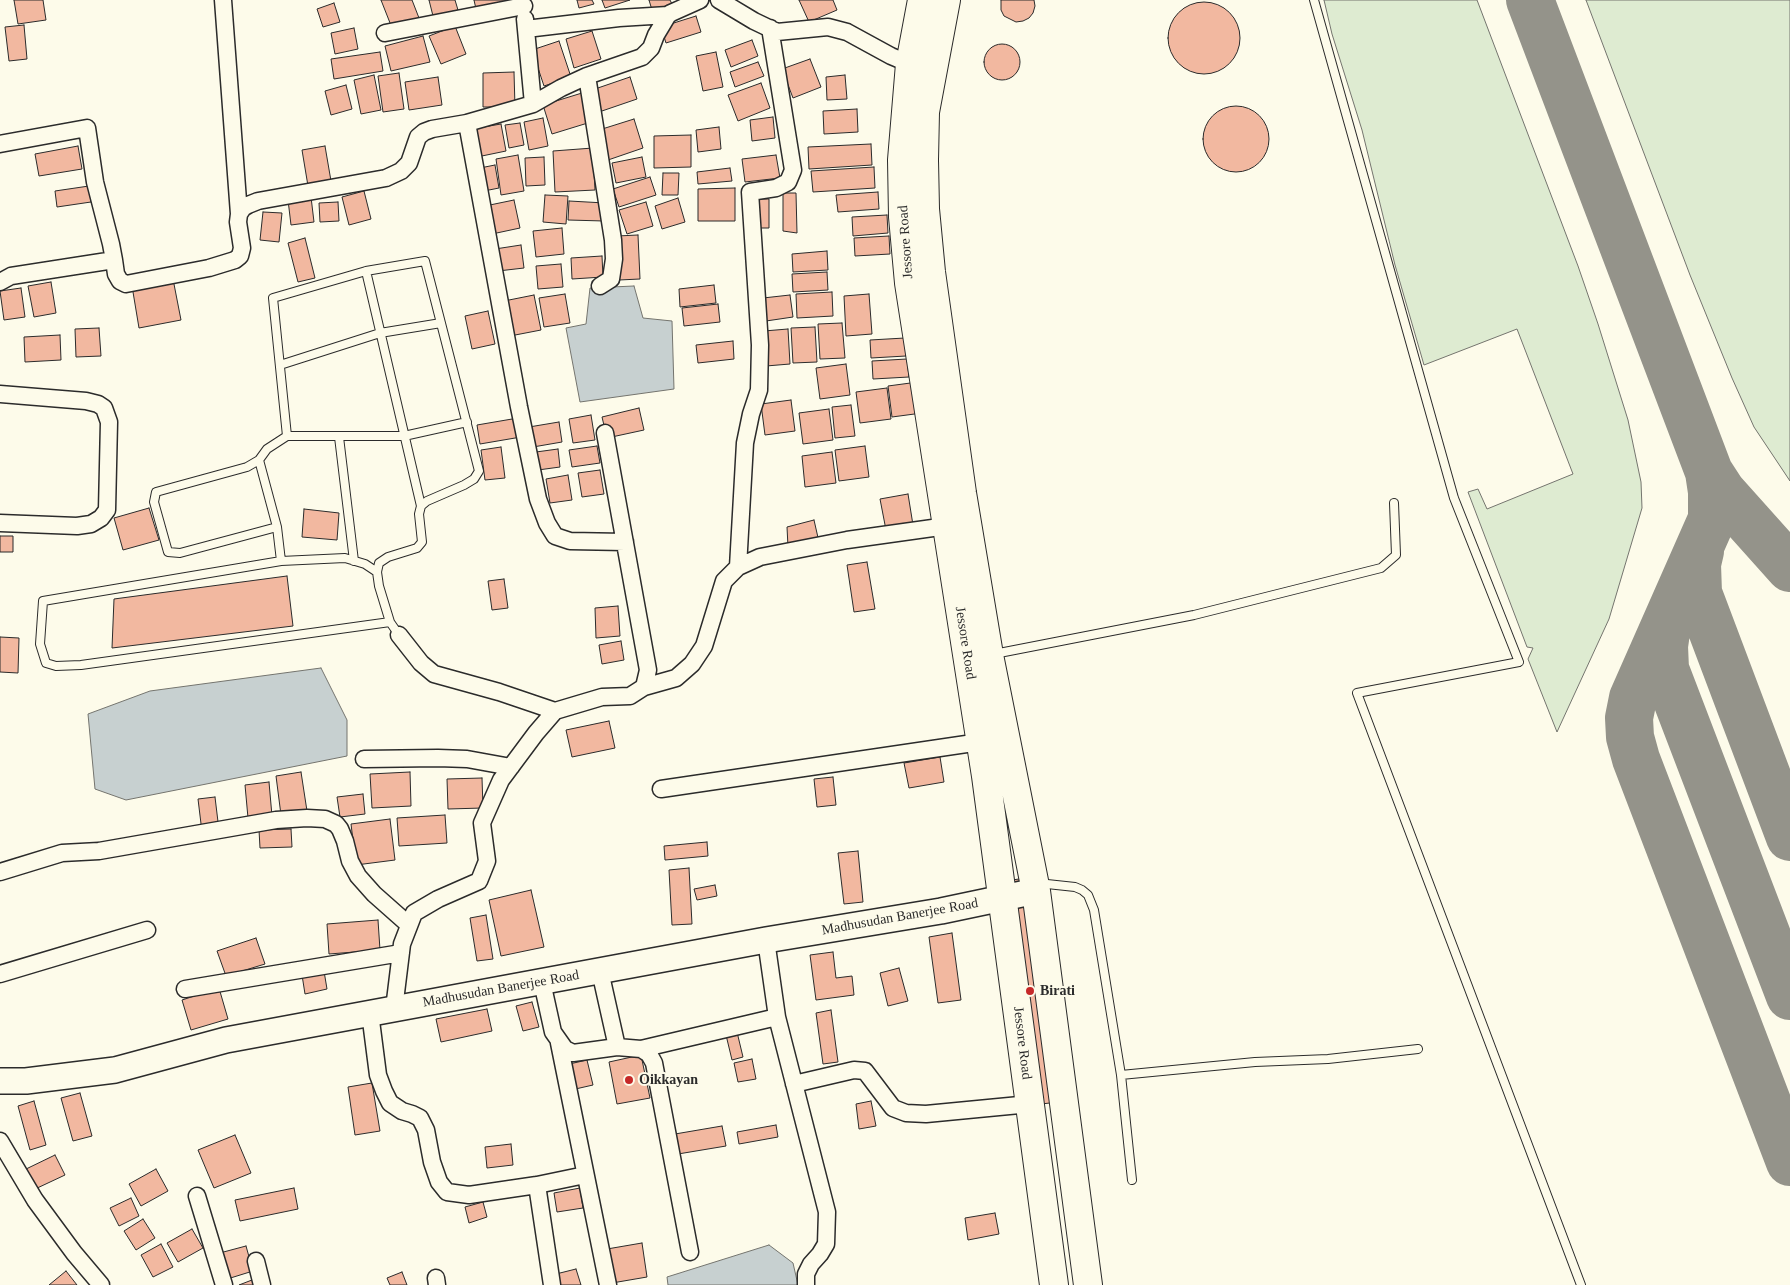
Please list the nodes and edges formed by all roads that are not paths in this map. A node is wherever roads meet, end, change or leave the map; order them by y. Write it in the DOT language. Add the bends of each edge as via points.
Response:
graph roads {
  1 [pos="223,0"];
  2 [pos="700,0"];
  3 [pos="719,0"];
  4 [pos="922,0"];
  5 [pos="946,0"];
  6 [pos="1314,0"];
  7 [pos="523,3"];
  8 [pos="668,15"];
  9 [pos="770,28"];
  10 [pos="526,29"];
  11 [pos="385,33"];
  12 [pos="910,64"];
  13 [pos="587,76"];
  14 [pos="533,104"];
  15 [pos="467,122"];
  16 [pos="0,144"];
  17 [pos="239,214"];
  18 [pos="114,260"];
  19 [pos="366,271"];
  20 [pos="0,282"];
  21 [pos="600,286"];
  22 [pos="441,323"];
  23 [pos="380,333"];
  24 [pos="280,365"];
  25 [pos="0,394"];
  26 [pos="467,422"];
  27 [pos="605,433"];
  28 [pos="287,436"];
  29 [pos="404,436"];
  30 [pos="339,437"];
  31 [pos="259,460"];
  32 [pos="1394,503"];
  33 [pos="420,506"];
  34 [pos="0,524"];
  35 [pos="947,526"];
  36 [pos="277,527"];
  37 [pos="625,542"];
  38 [pos="354,561"];
  39 [pos="281,562"];
  40 [pos="738,567"];
  41 [pos="377,572"];
  42 [pos="394,628"];
  43 [pos="989,655"];
  44 [pos="644,688"];
  45 [pos="555,711"];
  46 [pos="980,742"];
  47 [pos="364,759"];
  48 [pos="511,766"];
  49 [pos="661,789"];
  50 [pos="0,872"];
  51 [pos="1036,891"];
  52 [pos="1003,899"];
  53 [pos="409,925"];
  54 [pos="147,930"];
  55 [pos="766,940"];
  56 [pos="401,954"];
  57 [pos="600,970"];
  58 [pos="0,974"];
  59 [pos="542,982"];
  60 [pos="185,989"];
  61 [pos="382,1011"];
  62 [pos="777,1017"];
  63 [pos="559,1043"];
  64 [pos="617,1048"];
  65 [pos="641,1049"];
  66 [pos="1418,1049"];
  67 [pos="1121,1075"];
  68 [pos="0,1081"];
  69 [pos="794,1084"];
  70 [pos="1030,1104"];
  71 [pos="0,1140"];
  72 [pos="585,1175"];
  73 [pos="1132,1180"];
  74 [pos="537,1185"];
  75 [pos="197,1196"];
  76 [pos="690,1252"];
  77 [pos="256,1261"];
  78 [pos="95,1283"];
  79 [pos="1048,1284"];
  80 [pos="224,1285"];
  81 [pos="262,1285"];
  82 [pos="552,1285"];
  83 [pos="608,1285"];
  84 [pos="806,1285"];
  85 [pos="1088,1285"];
  86 [pos="1580,1285"];
  1 -- 17 [label="street"];
  2 -- 8 [label="street"];
  3 -- 9 [label="street"];
  4 -- 12 [label="highway, Jessore Road"];
  5 -- 43 [label="highway" via="925,112 925,209 961,484"];
  6 -- 86 [label="lane" via="1454,498 1519,662 1357,693"];
  7 -- 10 [label="street"];
  7 -- 11 [label="street"];
  8 -- 10 [label="street"];
  8 -- 13 [label="street" via="651,48 642,57"];
  9 -- 12 [label="street" via="777,32 828,27 847,32"];
  9 -- 40 [label="street" via="793,170 788,182 776,188 750,192 760,345 759,390 745,444"];
  10 -- 14 [label="street"];
  12 -- 35 [label="highway, Jessore Road" via="902,160 903,217 909,283"];
  13 -- 14 [label="street"];
  13 -- 21 [label="street" via="613,240 611,279"];
  14 -- 15 [label="street"];
  15 -- 17 [label="street" via="432,129 418,137 409,163 386,178 258,201 243,208"];
  15 -- 37 [label="street" via="519,407 538,499 547,523 555,536 570,541"];
  16 -- 18 [label="street" via="87,128 95,182"];
  17 -- 18 [label="street" via="242,248 235,260 126,284 116,274"];
  18 -- 20 [label="street" via="11,276"];
  19 -- 22 [label="lane" via="425,261"];
  19 -- 23 [label="lane"];
  19 -- 24 [label="lane" via="273,298"];
  22 -- 23 [label="lane"];
  22 -- 26 [label="lane"];
  23 -- 24 [label="lane"];
  23 -- 29 [label="lane"];
  24 -- 28 [label="lane"];
  25 -- 34 [label="street" via="98,404 104,408 109,422 107,510 101,518 91,524 77,526"];
  26 -- 29 [label="lane"];
  26 -- 33 [label="lane" via="479,471 464,485"];
  27 -- 37 [label="street"];
  28 -- 30 [label="lane"];
  28 -- 31 [label="lane" via="267,449"];
  29 -- 30 [label="lane"];
  29 -- 33 [label="lane"];
  30 -- 38 [label="lane"];
  31 -- 36 [label="lane"];
  31 -- 36 [label="lane" via="156,492 154,502 168,552 180,553"];
  32 -- 43 [label="lane" via="1396,556 1381,568 1194,615"];
  33 -- 41 [label="lane" via="422,542 417,548 388,557 380,563"];
  35 -- 40 [label="street" via="847,540 760,557"];
  35 -- 46 [label="highway, Jessore Road"];
  36 -- 39 [label="lane"];
  37 -- 44 [label="street" via="648,670"];
  38 -- 39 [label="lane" via="345,558"];
  38 -- 41 [label="lane"];
  39 -- 42 [label="lane" via="43,601 40,644 43,657 46,663 56,666 81,665"];
  40 -- 44 [label="street" via="724,581 704,646 692,664 676,678"];
  41 -- 42 [label="lane"];
  42 -- 45 [label="street" via="420,663 434,674"];
  43 -- 51 [label="highway"];
  44 -- 45 [label="street" via="630,696 602,696"];
  45 -- 48 [label="street"];
  46 -- 49 [label="street"];
  46 -- 52 [label="highway, Jessore Road"];
  47 -- 48 [label="street" via="438,758"];
  48 -- 53 [label="street" via="501,780 482,824 487,862 479,881 414,913"];
  50 -- 53 [label="street" via="62,853 99,851 276,820 325,819 340,829 358,876"];
  51 -- 52 [label="main road, Madhusudan Banerjee Road"];
  51 -- 67 [label="lane" via="1047,884 1066,886 1082,890 1091,900"];
  51 -- 85 [label="highway"];
  52 -- 55 [label="main road, Madhusudan Banerjee Road"];
  52 -- 70 [label="highway, Jessore Road"];
  53 -- 56 [label="street"];
  54 -- 58 [label="street"];
  55 -- 57 [label="main road, Madhusudan Banerjee Road"];
  55 -- 62 [label="street"];
  56 -- 60 [label="street"];
  56 -- 61 [label="street"];
  57 -- 59 [label="main road, Madhusudan Banerjee Road"];
  57 -- 64 [label="street"];
  59 -- 61 [label="main road, Madhusudan Banerjee Road"];
  59 -- 63 [label="street" via="553,1032"];
  61 -- 68 [label="main road, Madhusudan Banerjee Road" via="226,1040 114,1070"];
  61 -- 74 [label="street" via="378,1075 390,1103 420,1118 439,1182 447,1192 470,1195"];
  62 -- 65 [label="street"];
  62 -- 69 [label="street"];
  63 -- 64 [label="street" via="573,1053"];
  63 -- 72 [label="street"];
  64 -- 65 [label="street"];
  65 -- 76 [label="street" via="649,1054 657,1072"];
  66 -- 67 [label="lane"];
  67 -- 73 [label="lane"];
  69 -- 70 [label="street" via="854,1070 865,1071 894,1108 906,1113"];
  69 -- 84 [label="street" via="827,1212 826,1244 806,1274"];
  70 -- 79 [label="highway, Jessore Road"];
  71 -- 78 [label="street" via="35,1200"];
  72 -- 74 [label="street"];
  72 -- 83 [label="street"];
  74 -- 82 [label="street"];
  75 -- 80 [label="street"];
  77 -- 81 [label="street"];
}
